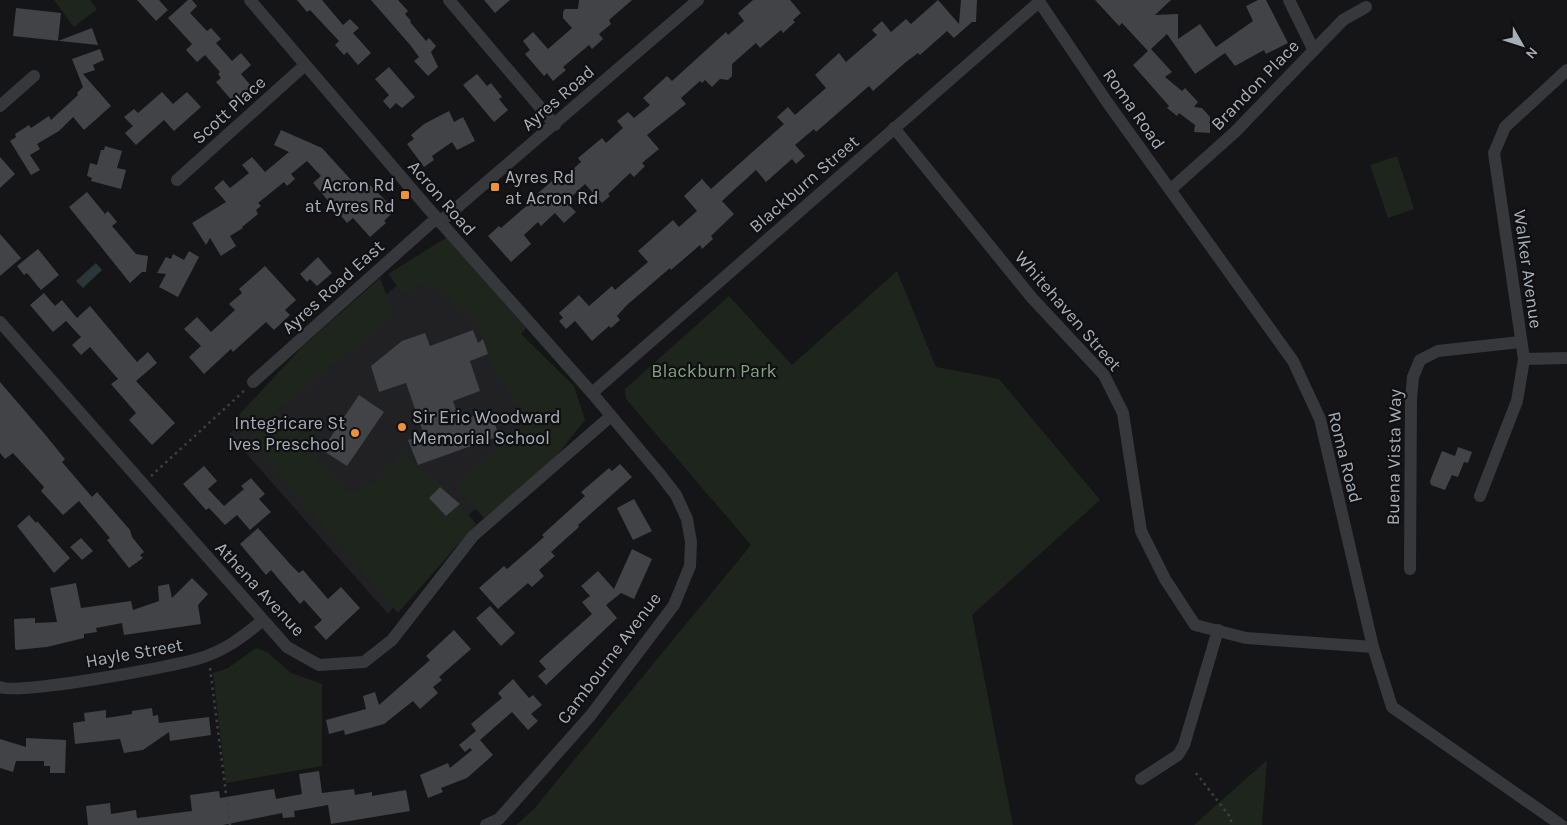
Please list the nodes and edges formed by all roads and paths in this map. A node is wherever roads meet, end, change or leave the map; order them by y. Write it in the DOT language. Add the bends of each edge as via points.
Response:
graph roads {
  1 [pos="250,0"];
  2 [pos="449,0"];
  3 [pos="698,0"];
  4 [pos="1289,0"];
  5 [pos="1038,1"];
  6 [pos="1366,7"];
  7 [pos="1313,49"];
  8 [pos="305,65"];
  9 [pos="1567,70"];
  10 [pos="34,76"];
  11 [pos="0,106"];
  12 [pos="555,124"];
  13 [pos="894,128"];
  14 [pos="177,180"];
  15 [pos="1170,190"];
  16 [pos="438,220"];
  17 [pos="0,322"];
  18 [pos="1520,342"];
  19 [pos="1567,358"];
  20 [pos="1524,359"];
  21 [pos="253,382"];
  22 [pos="592,393"];
  23 [pos="611,416"];
  24 [pos="143,484"];
  25 [pos="1480,496"];
  26 [pos="1410,569"];
  27 [pos="263,620"];
  28 [pos="1218,630"];
  29 [pos="1373,647"];
  30 [pos="208,655"];
  31 [pos="0,687"];
  32 [pos="1196,773"];
  33 [pos="1141,779"];
  34 [pos="230,825"];
  35 [pos="486,825"];
  36 [pos="1231,825"];
  37 [pos="1561,825"];
  1 -- 8 [label="street, Acron Road"];
  2 -- 12 [label="street"];
  3 -- 12 [label="street, Ayres Road"];
  4 -- 7 [label="street"];
  5 -- 13 [label="street, Blackburn Street"];
  5 -- 15 [label="street, Roma Road"];
  6 -- 7 [label="street, Brandon Place" via="1343,20"];
  7 -- 15 [label="street, Brandon Place" via="1235,132"];
  8 -- 14 [label="street, Scott Place"];
  8 -- 16 [label="street, Acron Road"];
  9 -- 18 [label="street, Walker Avenue" via="1505,126 1494,153"];
  10 -- 11 [label="street"];
  12 -- 16 [label="street, Ayres Road" via="446,217"];
  13 -- 22 [label="street, Blackburn Street"];
  13 -- 28 [label="street, Whitehaven Street" via="1032,298 1104,375 1123,413 1141,531 1165,579 1195,625"];
  15 -- 29 [label="street, Roma Road" via="1293,361 1320,419"];
  16 -- 21 [label="street, Ayres Road East"];
  16 -- 22 [label="street, Acron Road"];
  17 -- 24 [label="street, Athena Avenue"];
  18 -- 20 [label="street, Walker Avenue"];
  18 -- 26 [label="street, Buena Vista Way" via="1438,351 1420,360 1413,377 1411,399"];
  19 -- 20 [label="street"];
  20 -- 25 [label="street, Walker Avenue" via="1517,401"];
  21 -- 24 [label="path"];
  22 -- 23 [label="street, Acron Road"];
  23 -- 27 [label="street, Athena Avenue" via="474,536 392,640 364,662 319,665 287,647"];
  23 -- 35 [label="street, Cambourne Avenue" via="676,495 687,519 691,542 690,566 674,605 591,714 499,820"];
  24 -- 27 [label="street, Athena Avenue"];
  27 -- 30 [label="street, Hayle Street" via="235,644"];
  28 -- 29 [label="street, Whitehaven Street" via="1246,638"];
  28 -- 33 [label="street" via="1184,745 1178,755"];
  29 -- 37 [label="street, Roma Road" via="1392,707"];
  30 -- 31 [label="street, Hayle Street" via="61,684"];
  30 -- 34 [label="path"];
  32 -- 36 [label="path" via="1231,818"];
}
